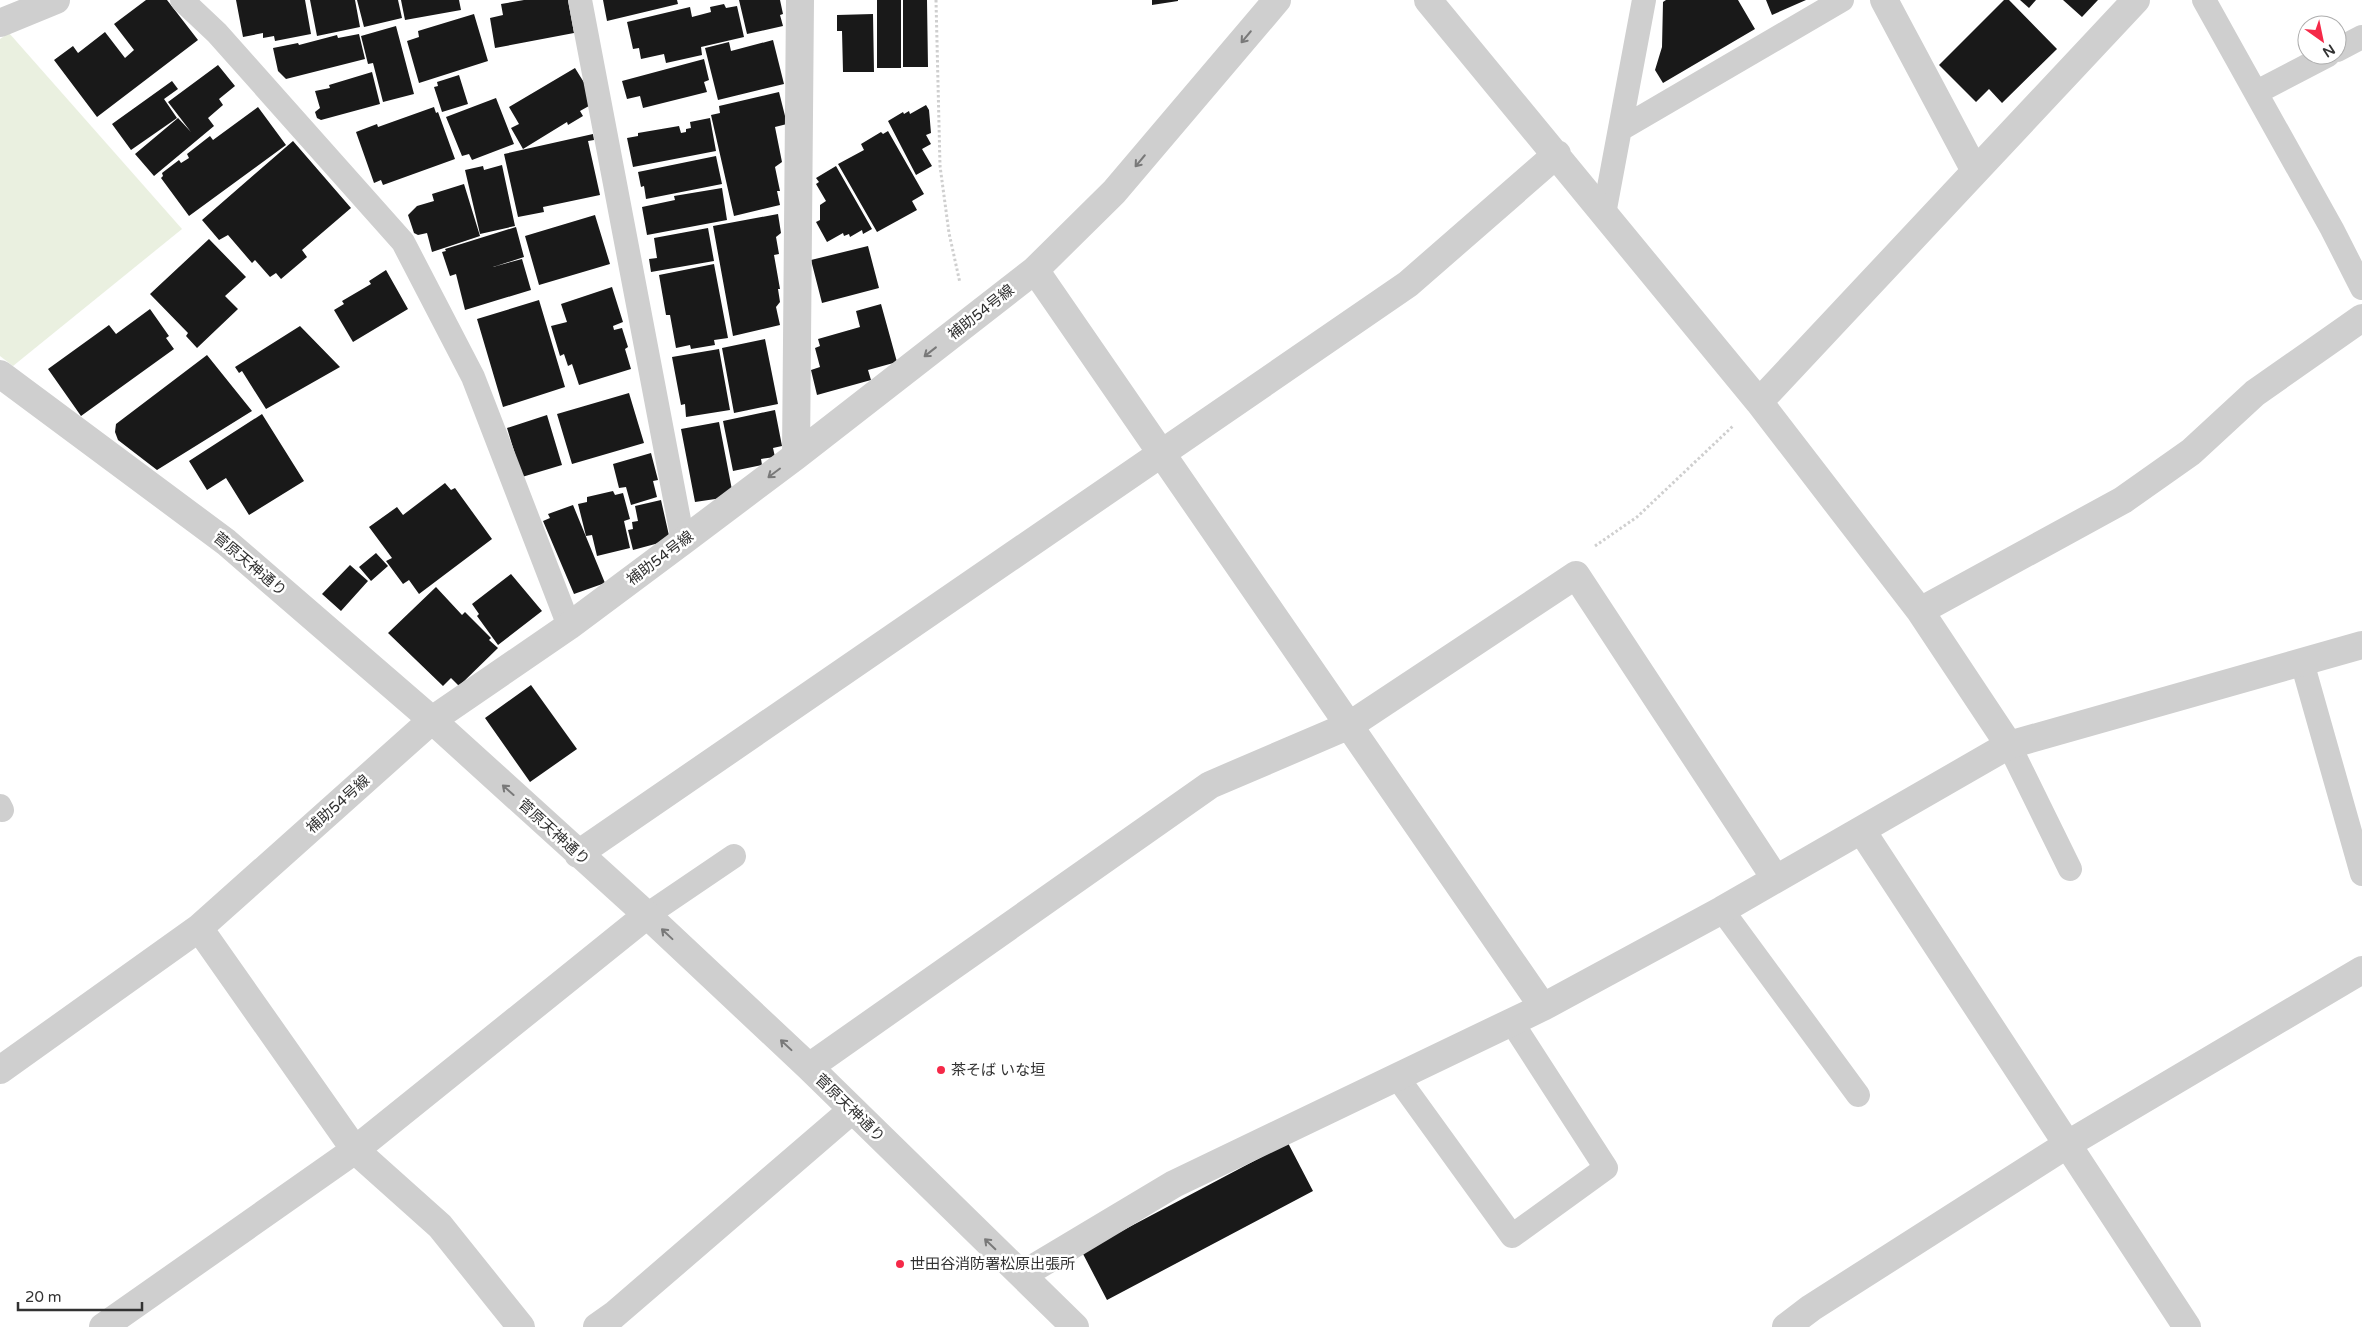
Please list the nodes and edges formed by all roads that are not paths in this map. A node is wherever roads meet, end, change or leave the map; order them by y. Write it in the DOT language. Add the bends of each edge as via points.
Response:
graph roads {
  1 [pos="56,0"];
  2 [pos="182,0"];
  3 [pos="580,0"];
  4 [pos="800,0"];
  5 [pos="1277,0"];
  6 [pos="1428,0"];
  7 [pos="1644,0"];
  8 [pos="1842,0"];
  9 [pos="1884,0"];
  10 [pos="2136,0"];
  11 [pos="2204,0"];
  12 [pos="0,23"];
  13 [pos="2362,37"];
  14 [pos="2347,45"];
  15 [pos="2309,65"];
  16 [pos="2257,92"];
  17 [pos="1621,130"];
  18 [pos="1557,154"];
  19 [pos="1974,171"];
  20 [pos="1604,214"];
  21 [pos="1035,270"];
  22 [pos="2362,288"];
  23 [pos="2362,318"];
  24 [pos="0,374"];
  25 [pos="1759,402"];
  26 [pos="1163,455"];
  27 [pos="796,456"];
  28 [pos="683,541"];
  29 [pos="1920,611"];
  30 [pos="569,626"];
  31 [pos="2362,646"];
  32 [pos="2302,662"];
  33 [pos="432,720"];
  34 [pos="1350,725"];
  35 [pos="2008,745"];
  36 [pos="1862,831"];
  37 [pos="578,854"];
  38 [pos="734,856"];
  39 [pos="2070,869"];
  40 [pos="2362,874"];
  41 [pos="1775,878"];
  42 [pos="1722,910"];
  43 [pos="647,915"];
  44 [pos="200,928"];
  45 [pos="2362,970"];
  46 [pos="1543,1007"];
  47 [pos="1512,1021"];
  48 [pos="809,1067"];
  49 [pos="0,1070"];
  50 [pos="1398,1076"];
  51 [pos="1858,1095"];
  52 [pos="852,1110"];
  53 [pos="2068,1144"];
  54 [pos="355,1150"];
  55 [pos="1022,1275"];
  56 [pos="103,1327"];
  57 [pos="521,1327"];
  58 [pos="597,1327"];
  59 [pos="1075,1327"];
  60 [pos="1786,1327"];
  61 [pos="2187,1327"];
  1 -- 12 [label="street"];
  2 -- 30 [label="lane" via="217,33 403,242 473,377"];
  3 -- 28 [label="lane"];
  4 -- 27 [label="street"];
  5 -- 21 [label="street, 補助54号線, one-way" via="1114,192"];
  6 -- 18 [label="street"];
  7 -- 17 [label="lane"];
  8 -- 17 [label="lane"];
  9 -- 19 [label="street"];
  10 -- 19 [label="street"];
  11 -- 16 [label="lane"];
  13 -- 14 [label="lane"];
  15 -- 16 [label="lane"];
  16 -- 22 [label="lane"];
  17 -- 20 [label="lane"];
  18 -- 20 [label="street"];
  18 -- 26 [label="street" via="1408,284"];
  19 -- 25 [label="street"];
  20 -- 25 [label="street"];
  21 -- 26 [label="street"];
  21 -- 27 [label="street, 補助54号線, one-way"];
  23 -- 29 [label="street" via="2255,393 2191,452 2123,500"];
  24 -- 33 [label="street, 菅原天神通り" via="226,542"];
  25 -- 29 [label="street"];
  26 -- 34 [label="street"];
  26 -- 37 [label="street"];
  27 -- 28 [label="street, 補助54号線, one-way"];
  28 -- 30 [label="street, 補助54号線"];
  29 -- 35 [label="street"];
  30 -- 33 [label="street, 補助54号線"];
  31 -- 32 [label="street"];
  32 -- 35 [label="street"];
  32 -- 40 [label="lane"];
  37 -- 33 [label="street, 菅原天神通り, one-way"];
  33 -- 44 [label="street, 補助54号線"];
  34 -- 41 [label="street" via="1576,575"];
  34 -- 46 [label="street"];
  34 -- 48 [label="street" via="1210,785"];
  35 -- 36 [label="street"];
  35 -- 39 [label="lane"];
  36 -- 41 [label="street"];
  36 -- 53 [label="street"];
  37 -- 43 [label="street, 菅原天神通り"];
  38 -- 43 [label="lane"];
  41 -- 42 [label="street"];
  42 -- 46 [label="street"];
  42 -- 51 [label="lane"];
  48 -- 43 [label="street, 菅原天神通り, one-way"];
  43 -- 54 [label="street"];
  44 -- 49 [label="street, 補助54号線"];
  44 -- 54 [label="street"];
  45 -- 53 [label="street"];
  46 -- 47 [label="street"];
  47 -- 50 [label="street"];
  47 -- 50 [label="lane" via="1606,1168 1512,1236"];
  48 -- 52 [label="street, 菅原天神通り"];
  50 -- 55 [label="street" via="1174,1184"];
  55 -- 52 [label="street, 菅原天神通り, one-way"];
  52 -- 58 [label="street"];
  53 -- 60 [label="street"];
  53 -- 61 [label="street"];
  54 -- 56 [label="street"];
  54 -- 57 [label="street" via="440,1226"];
  55 -- 59 [label="street, 菅原天神通り"];
}
